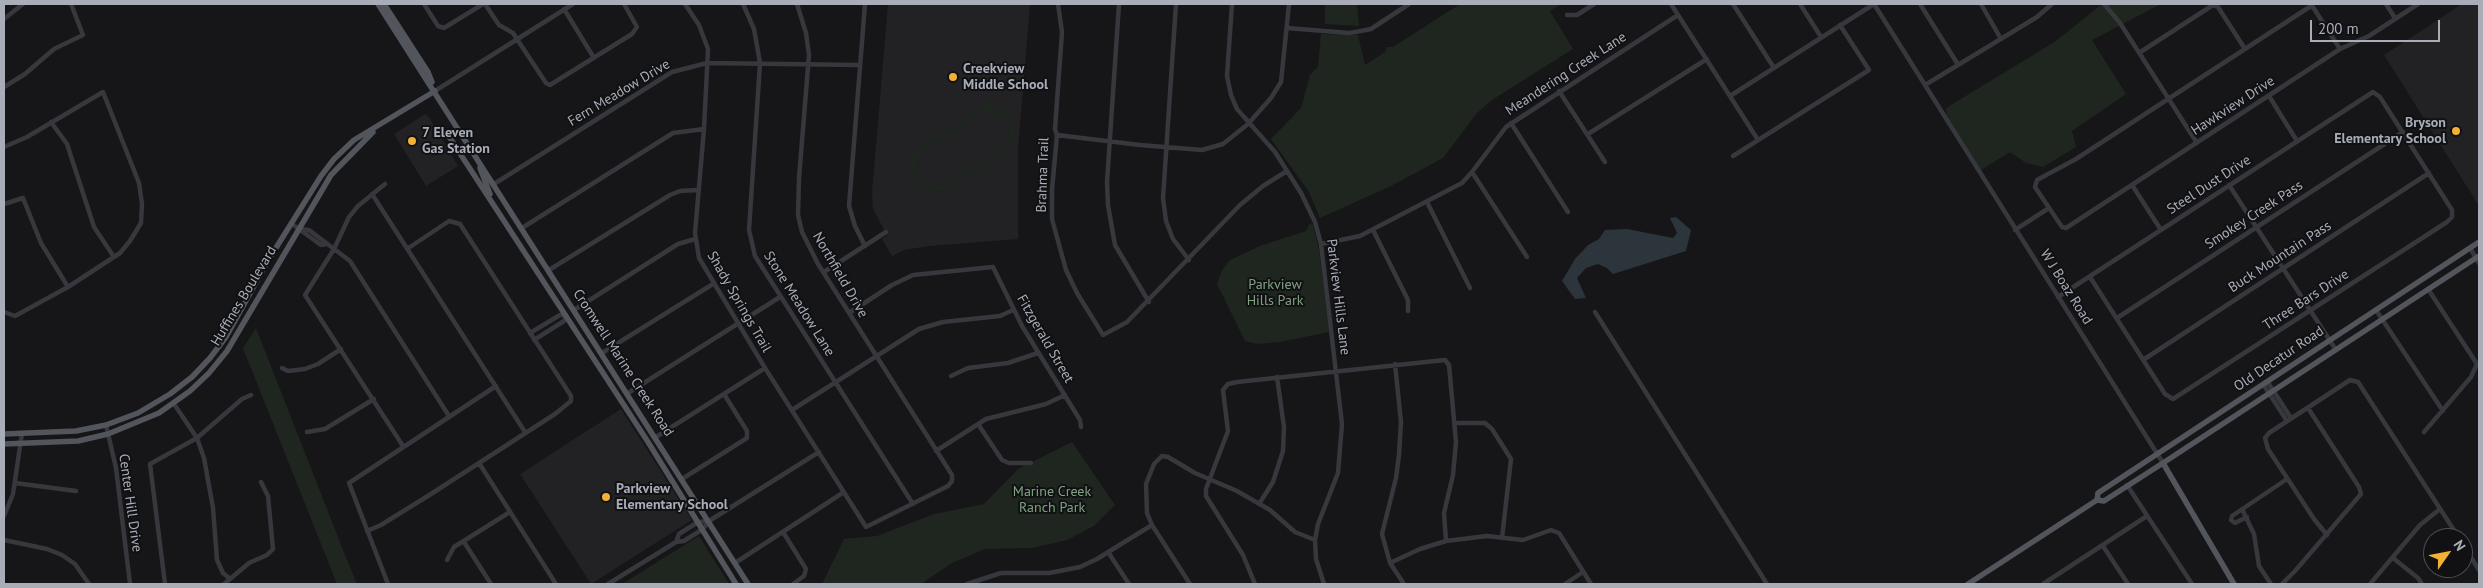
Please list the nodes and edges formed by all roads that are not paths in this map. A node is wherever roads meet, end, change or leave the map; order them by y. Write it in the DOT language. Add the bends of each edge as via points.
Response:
graph roads {
  1 [pos="23,4"];
  2 [pos="71,4"];
  3 [pos="378,4"];
  4 [pos="384,4"];
  5 [pos="424,4"];
  6 [pos="484,4"];
  7 [pos="572,4"];
  8 [pos="624,4"];
  9 [pos="685,4"];
  10 [pos="743,4"];
  11 [pos="797,4"];
  12 [pos="865,4"];
  13 [pos="1058,4"];
  14 [pos="1119,4"];
  15 [pos="1176,4"];
  16 [pos="1232,4"];
  17 [pos="1289,4"];
  18 [pos="1410,4"];
  19 [pos="1594,4"];
  20 [pos="1671,4"];
  21 [pos="1733,4"];
  22 [pos="1800,4"];
  23 [pos="1874,4"];
  24 [pos="1920,4"];
  25 [pos="1981,4"];
  26 [pos="2052,4"];
  27 [pos="2104,4"];
  28 [pos="2386,4"];
  29 [pos="2418,4"];
  30 [pos="2215,5"];
  31 [pos="2311,5"];
  32 [pos="564,9"];
  33 [pos="1567,15"];
  34 [pos="1678,15"];
  35 [pos="2395,18"];
  36 [pos="4,19"];
  37 [pos="1840,25"];
  38 [pos="1287,28"];
  39 [pos="1821,38"];
  40 [pos="517,39"];
  41 [pos="2001,39"];
  42 [pos="2245,49"];
  43 [pos="2340,49"];
  44 [pos="2139,52"];
  45 [pos="594,58"];
  46 [pos="1707,59"];
  47 [pos="707,63"];
  48 [pos="760,63"];
  49 [pos="808,63"];
  50 [pos="1957,64"];
  51 [pos="860,65"];
  52 [pos="1774,68"];
  53 [pos="1925,85"];
  54 [pos="4,87"];
  55 [pos="435,91"];
  56 [pos="1559,91"];
  57 [pos="1730,96"];
  58 [pos="2269,96"];
  59 [pos="2168,98"];
  60 [pos="52,122"];
  61 [pos="1511,122"];
  62 [pos="1248,124"];
  63 [pos="380,125"];
  64 [pos="704,129"];
  65 [pos="2403,132"];
  66 [pos="1588,134"];
  67 [pos="448,135"];
  68 [pos="1057,135"];
  69 [pos="1758,140"];
  70 [pos="2297,141"];
  71 [pos="1111,142"];
  72 [pos="2197,143"];
  73 [pos="4,147"];
  74 [pos="1166,147"];
  75 [pos="476,156"];
  76 [pos="1733,156"];
  77 [pos="1605,162"];
  78 [pos="1287,171"];
  79 [pos="1472,172"];
  80 [pos="2429,173"];
  81 [pos="385,184"];
  82 [pos="494,184"];
  83 [pos="2132,185"];
  84 [pos="2229,185"];
  85 [pos="698,190"];
  86 [pos="372,194"];
  87 [pos="1427,202"];
  88 [pos="494,203"];
  89 [pos="4,204"];
  90 [pos="2049,208"];
  91 [pos="1568,212"];
  92 [pos="292,224"];
  93 [pos="2256,227"];
  94 [pos="522,228"];
  95 [pos="300,229"];
  96 [pos="1373,230"];
  97 [pos="2016,230"];
  98 [pos="2161,230"];
  99 [pos="886,232"];
  100 [pos="695,239"];
  101 [pos="2479,242"];
  102 [pos="1321,244"];
  103 [pos="865,246"];
  104 [pos="2470,248"];
  105 [pos="334,249"];
  106 [pos="408,249"];
  107 [pos="114,257"];
  108 [pos="1527,257"];
  109 [pos="2478,259"];
  110 [pos="1189,260"];
  111 [pos="2283,268"];
  112 [pos="549,270"];
  113 [pos="824,272"];
  114 [pos="2090,277"];
  115 [pos="713,284"];
  116 [pos="68,287"];
  117 [pos="1470,288"];
  118 [pos="2428,289"];
  119 [pos="780,297"];
  120 [pos="2058,297"];
  121 [pos="1149,302"];
  122 [pos="574,310"];
  123 [pos="1013,310"];
  124 [pos="2311,310"];
  125 [pos="2376,310"];
  126 [pos="1408,311"];
  127 [pos="4,312"];
  128 [pos="1595,312"];
  129 [pos="849,314"];
  130 [pos="566,315"];
  131 [pos="2117,318"];
  132 [pos="2382,319"];
  133 [pos="738,324"];
  134 [pos="530,333"];
  135 [pos="534,340"];
  136 [pos="2330,340"];
  137 [pos="341,349"];
  138 [pos="2336,350"];
  139 [pos="1038,352"];
  140 [pos="602,353"];
  141 [pos="876,356"];
  142 [pos="2143,360"];
  143 [pos="1395,364"];
  144 [pos="282,368"];
  145 [pos="765,368"];
  146 [pos="1336,370"];
  147 [pos="951,376"];
  148 [pos="1277,377"];
  149 [pos="835,382"];
  150 [pos="2265,383"];
  151 [pos="496,386"];
  152 [pos="2271,392"];
  153 [pos="628,393"];
  154 [pos="724,394"];
  155 [pos="251,395"];
  156 [pos="1065,395"];
  157 [pos="374,399"];
  158 [pos="174,404"];
  159 [pos="2308,408"];
  160 [pos="792,410"];
  161 [pos="2443,411"];
  162 [pos="448,416"];
  163 [pos="2289,420"];
  164 [pos="1456,423"];
  165 [pos="978,424"];
  166 [pos="106,425"];
  167 [pos="1081,427"];
  168 [pos="307,432"];
  169 [pos="525,432"];
  170 [pos="2424,432"];
  171 [pos="22,433"];
  172 [pos="4,434"];
  173 [pos="108,434"];
  174 [pos="656,437"];
  175 [pos="197,438"];
  176 [pos="21,442"];
  177 [pos="648,442"];
  178 [pos="4,444"];
  179 [pos="403,446"];
  180 [pos="936,451"];
  181 [pos="819,452"];
  182 [pos="2157,455"];
  183 [pos="479,463"];
  184 [pos="2163,463"];
  185 [pos="1031,464"];
  186 [pos="682,479"];
  187 [pos="1209,479"];
  188 [pos="2287,479"];
  189 [pos="15,482"];
  190 [pos="262,482"];
  191 [pos="2127,485"];
  192 [pos="76,491"];
  193 [pos="844,492"];
  194 [pos="2097,500"];
  195 [pos="913,504"];
  196 [pos="1259,504"];
  197 [pos="2440,509"];
  198 [pos="2242,510"];
  199 [pos="510,512"];
  200 [pos="4,516"];
  201 [pos="2148,516"];
  202 [pos="2247,517"];
  203 [pos="709,521"];
  204 [pos="698,522"];
  205 [pos="1152,525"];
  206 [pos="2452,528"];
  207 [pos="703,529"];
  208 [pos="368,531"];
  209 [pos="783,532"];
  210 [pos="2328,535"];
  211 [pos="1502,538"];
  212 [pos="4,540"];
  213 [pos="1315,540"];
  214 [pos="1446,541"];
  215 [pos="464,542"];
  216 [pos="676,542"];
  217 [pos="2102,546"];
  218 [pos="1108,552"];
  219 [pos="2393,558"];
  220 [pos="447,560"];
  221 [pos="1390,562"];
  222 [pos="735,563"];
  223 [pos="1583,572"];
  224 [pos="229,578"];
  225 [pos="1972,583"];
  226 [pos="89,584"];
  227 [pos="130,584"];
  228 [pos="165,584"];
  229 [pos="224,584"];
  230 [pos="388,584"];
  231 [pos="492,584"];
  232 [pos="556,584"];
  233 [pos="608,584"];
  234 [pos="736,584"];
  235 [pos="748,584"];
  236 [pos="793,584"];
  237 [pos="968,584"];
  238 [pos="1129,584"];
  239 [pos="1190,584"];
  240 [pos="1255,584"];
  241 [pos="1324,584"];
  242 [pos="1404,584"];
  243 [pos="1565,584"];
  244 [pos="1590,584"];
  245 [pos="1767,584"];
  246 [pos="2044,584"];
  247 [pos="2128,584"];
  248 [pos="2192,584"];
  249 [pos="2234,584"];
  250 [pos="2271,584"];
  251 [pos="2282,584"];
  252 [pos="2370,584"];
  253 [pos="2422,584"];
  1 -- 36 [label="street"];
  2 -- 54 [label="street" via="83,35 54,49"];
  3 -- 55 [label="main road, Cromwell Marine Creek Road"];
  4 -- 55 [label="main road, Cromwell Marine Creek Road" via="428,72"];
  5 -- 6 [label="street" via="441,28"];
  6 -- 40 [label="street" via="499,25 512,31"];
  7 -- 32 [label="street"];
  8 -- 45 [label="street" via="636,29"];
  9 -- 47 [label="street, Shady Springs Trail" via="704,37 708,49"];
  10 -- 48 [label="street, Stone Meadow Lane" via="754,29"];
  11 -- 49 [label="street, Northfield Drive" via="806,33"];
  12 -- 51 [label="street"];
  13 -- 68 [label="street, Brahma Trail" via="1062,32"];
  14 -- 71 [label="street"];
  15 -- 74 [label="street"];
  16 -- 62 [label="street, Parkview Hills Lane" via="1227,76 1237,109"];
  17 -- 38 [label="street"];
  18 -- 38 [label="street" via="1361,32"];
  19 -- 33 [label="street" via="1577,15"];
  20 -- 34 [label="street"];
  21 -- 52 [label="street"];
  22 -- 39 [label="street"];
  23 -- 37 [label="street"];
  23 -- 53 [label="street, W J Boaz Road"];
  24 -- 50 [label="street"];
  25 -- 41 [label="street"];
  26 -- 41 [label="street"];
  27 -- 44 [label="street"];
  28 -- 35 [label="street"];
  29 -- 35 [label="street, Hawkview Drive"];
  30 -- 42 [label="street"];
  30 -- 44 [label="street"];
  31 -- 42 [label="street"];
  31 -- 43 [label="street"];
  32 -- 40 [label="street"];
  32 -- 45 [label="street"];
  34 -- 46 [label="street"];
  34 -- 56 [label="street, Meandering Creek Lane"];
  35 -- 43 [label="street, Hawkview Drive"];
  37 -- 39 [label="street"];
  37 -- 69 [label="street" via="1869,70"];
  38 -- 62 [label="street" via="1282,82"];
  39 -- 52 [label="street"];
  40 -- 45 [label="street" via="550,86"];
  40 -- 55 [label="street"];
  41 -- 50 [label="street"];
  42 -- 59 [label="street"];
  43 -- 58 [label="street, Hawkview Drive"];
  44 -- 59 [label="street"];
  46 -- 57 [label="street"];
  46 -- 66 [label="street"];
  47 -- 48 [label="street, Fern Meadow Drive"];
  47 -- 64 [label="street, Shady Springs Trail"];
  47 -- 82 [label="street, Fern Meadow Drive" via="672,72"];
  48 -- 49 [label="street, Fern Meadow Drive"];
  48 -- 119 [label="street, Stone Meadow Lane" via="749,230 755,256"];
  49 -- 51 [label="street, Fern Meadow Drive"];
  49 -- 113 [label="street, Northfield Drive" via="798,215 808,248"];
  50 -- 53 [label="street"];
  51 -- 103 [label="street" via="849,206"];
  52 -- 57 [label="street"];
  53 -- 97 [label="street, W J Boaz Road"];
  55 -- 63 [label="main road, Huffines Boulevard"];
  55 -- 75 [label="main road, Cromwell Marine Creek Road"];
  56 -- 61 [label="street, Meandering Creek Lane"];
  56 -- 66 [label="street"];
  57 -- 69 [label="street"];
  58 -- 70 [label="street"];
  58 -- 72 [label="street, Hawkview Drive"];
  59 -- 72 [label="street"];
  59 -- 90 [label="street" via="2034,183"];
  60 -- 73 [label="street"];
  60 -- 107 [label="street" via="67,144 94,227"];
  60 -- 107 [label="street" via="103,92 139,183 142,204 141,222 130,242"];
  61 -- 79 [label="street, Meandering Creek Lane"];
  61 -- 91 [label="street"];
  62 -- 74 [label="street" via="1230,140 1210,149"];
  62 -- 78 [label="street, Parkview Hills Lane" via="1268,143"];
  63 -- 92 [label="main road, Huffines Boulevard" via="354,140 334,158"];
  63 -- 95 [label="main road, Huffines Boulevard" via="331,175"];
  64 -- 85 [label="street, Shady Springs Trail"];
  64 -- 94 [label="street" via="673,132"];
  65 -- 70 [label="street, Steel Dust Drive" via="2380,97 2373,92"];
  65 -- 80 [label="street"];
  65 -- 93 [label="street, Smokey Creek Pass"];
  66 -- 77 [label="street"];
  67 -- 88 [label="main road, Cromwell Marine Creek Road"];
  68 -- 71 [label="street"];
  68 -- 121 [label="street, Brahma Trail" via="1052,219 1066,270 1077,293 1103,335 1127,322"];
  69 -- 76 [label="street"];
  70 -- 84 [label="street, Steel Dust Drive"];
  71 -- 74 [label="street"];
  71 -- 121 [label="street" via="1107,182 1110,226 1126,267"];
  72 -- 83 [label="street, Hawkview Drive"];
  74 -- 110 [label="street" via="1162,198 1166,221 1173,239"];
  75 -- 82 [label="main road, Cromwell Marine Creek Road"];
  75 -- 88 [label="main road, Cromwell Marine Creek Road"];
  78 -- 102 [label="street, Parkview Hills Lane" via="1304,198"];
  78 -- 110 [label="street" via="1240,205"];
  79 -- 87 [label="street, Meandering Creek Lane" via="1462,183"];
  79 -- 108 [label="street"];
  80 -- 111 [label="street, Buck Mountain Pass"];
  80 -- 124 [label="street, Three Bars Drive" via="2452,210 2447,222"];
  81 -- 86 [label="street"];
  82 -- 94 [label="main road, Cromwell Marine Creek Road"];
  83 -- 90 [label="street, Hawkview Drive" via="2063,228"];
  83 -- 98 [label="street"];
  84 -- 93 [label="street"];
  84 -- 98 [label="street, Steel Dust Drive"];
  85 -- 100 [label="street, Shady Springs Trail"];
  85 -- 112 [label="street" via="670,195"];
  86 -- 105 [label="street" via="349,217"];
  86 -- 106 [label="street"];
  87 -- 96 [label="street, Meandering Creek Lane"];
  87 -- 117 [label="street"];
  88 -- 130 [label="main road, Cromwell Marine Creek Road"];
  89 -- 116 [label="street" via="23,198 41,243"];
  90 -- 97 [label="street"];
  92 -- 95 [label="street"];
  92 -- 166 [label="main road, Huffines Boulevard" via="210,358 192,377 154,404 138,414"];
  93 -- 111 [label="street"];
  93 -- 131 [label="street, Smokey Creek Pass"];
  94 -- 112 [label="main road, Cromwell Marine Creek Road"];
  95 -- 105 [label="street" via="309,230"];
  95 -- 158 [label="main road, Huffines Boulevard" via="227,351 209,373"];
  96 -- 102 [label="street, Meandering Creek Lane"];
  96 -- 126 [label="street" via="1408,300"];
  97 -- 120 [label="street, W J Boaz Road"];
  98 -- 114 [label="street, Steel Dust Drive"];
  99 -- 103 [label="street"];
  100 -- 115 [label="street, Shady Springs Trail" via="699,258"];
  100 -- 122 [label="street" via="678,244"];
  101 -- 104 [label="main road, Old Decatur Road"];
  102 -- 146 [label="street, Parkview Hills Lane"];
  103 -- 113 [label="street"];
  104 -- 109 [label="street"];
  104 -- 125 [label="main road, Old Decatur Road"];
  105 -- 137 [label="street" via="305,296"];
  105 -- 162 [label="street" via="354,268"];
  106 -- 134 [label="street" via="449,221 457,221"];
  106 -- 151 [label="street"];
  107 -- 116 [label="street"];
  109 -- 118 [label="main road, Old Decatur Road"];
  110 -- 121 [label="street"];
  111 -- 124 [label="street"];
  111 -- 142 [label="street, Buck Mountain Pass"];
  112 -- 122 [label="main road, Cromwell Marine Creek Road"];
  113 -- 129 [label="street, Northfield Drive"];
  114 -- 120 [label="street, Steel Dust Drive"];
  114 -- 131 [label="street"];
  115 -- 133 [label="street, Shady Springs Trail"];
  115 -- 140 [label="street"];
  116 -- 127 [label="street" via="15,316"];
  118 -- 132 [label="main road, Old Decatur Road"];
  118 -- 161 [label="street" via="2477,364 2471,377"];
  119 -- 133 [label="street"];
  119 -- 149 [label="street, Stone Meadow Lane"];
  120 -- 182 [label="street, W J Boaz Road"];
  122 -- 130 [label="main road"];
  122 -- 140 [label="main road, Cromwell Marine Creek Road"];
  123 -- 129 [label="street, Fitzgerald Street" via="991,266 913,276 892,285"];
  123 -- 139 [label="street, Fitzgerald Street"];
  123 -- 141 [label="street" via="1000,316 924,326"];
  124 -- 136 [label="street"];
  124 -- 142 [label="street, Three Bars Drive" via="2170,399"];
  125 -- 132 [label="street"];
  125 -- 136 [label="main road, Old Decatur Road"];
  128 -- 245 [label="street"];
  129 -- 141 [label="street, Northfield Drive"];
  130 -- 134 [label="street" via="560,314"];
  130 -- 135 [label="street" via="564,321"];
  130 -- 177 [label="main road, Cromwell Marine Creek Road"];
  131 -- 142 [label="street"];
  132 -- 138 [label="main road, Old Decatur Road"];
  132 -- 161 [label="street"];
  133 -- 145 [label="street, Shady Springs Trail"];
  133 -- 153 [label="street"];
  134 -- 135 [label="street"];
  135 -- 169 [label="street" via="572,401"];
  136 -- 138 [label="street"];
  136 -- 150 [label="main road, Old Decatur Road"];
  137 -- 144 [label="street" via="305,369 288,371"];
  137 -- 157 [label="street"];
  138 -- 152 [label="main road, Old Decatur Road"];
  139 -- 147 [label="street" via="1008,364 968,368"];
  139 -- 156 [label="street, Fitzgerald Street"];
  140 -- 153 [label="main road, Cromwell Marine Creek Road"];
  141 -- 149 [label="street"];
  141 -- 180 [label="street, Northfield Drive"];
  143 -- 146 [label="street"];
  143 -- 164 [label="street" via="1443,359 1447,362"];
  143 -- 221 [label="street" via="1401,422 1400,455 1382,534"];
  145 -- 154 [label="street"];
  145 -- 160 [label="street, Shady Springs Trail"];
  146 -- 148 [label="street"];
  146 -- 213 [label="street, Parkview Hills Lane" via="1342,424 1340,458"];
  148 -- 187 [label="street" via="1224,386 1228,431"];
  148 -- 196 [label="street" via="1284,427 1283,451 1273,482"];
  149 -- 160 [label="street"];
  149 -- 195 [label="street, Stone Meadow Lane"];
  150 -- 152 [label="street"];
  150 -- 182 [label="main road, Old Decatur Road"];
  151 -- 162 [label="street"];
  151 -- 169 [label="street"];
  152 -- 163 [label="street"];
  152 -- 184 [label="main road, Old Decatur Road"];
  153 -- 174 [label="main road, Cromwell Marine Creek Road"];
  154 -- 174 [label="street"];
  154 -- 186 [label="street" via="748,436"];
  155 -- 175 [label="street" via="242,398"];
  156 -- 165 [label="street" via="1046,404 986,419"];
  156 -- 167 [label="street, Fitzgerald Street"];
  157 -- 168 [label="street" via="325,429"];
  157 -- 179 [label="street"];
  158 -- 173 [label="main road, Huffines Boulevard" via="134,425"];
  158 -- 175 [label="street"];
  159 -- 163 [label="street"];
  159 -- 197 [label="street" via="2350,380 2358,382"];
  159 -- 210 [label="street" via="2361,492"];
  160 -- 181 [label="street, Shady Springs Trail"];
  161 -- 170 [label="street"];
  162 -- 179 [label="street"];
  163 -- 188 [label="street" via="2264,438 2265,445"];
  164 -- 211 [label="street" via="1486,423 1511,459"];
  164 -- 214 [label="street" via="1453,475 1444,520"];
  165 -- 180 [label="street"];
  165 -- 185 [label="street" via="1002,460"];
  166 -- 171 [label="main road, Huffines Boulevard" via="76,431"];
  166 -- 173 [label="street, Center Hill Drive"];
  169 -- 183 [label="street"];
  171 -- 172 [label="main road, Huffines Boulevard"];
  171 -- 176 [label="street"];
  173 -- 176 [label="main road, Huffines Boulevard" via="78,441"];
  173 -- 227 [label="street, Center Hill Drive" via="116,468"];
  174 -- 177 [label="main road"];
  174 -- 186 [label="main road, Cromwell Marine Creek Road"];
  175 -- 224 [label="street" via="214,508 217,560"];
  175 -- 228 [label="street" via="150,464"];
  176 -- 178 [label="main road, Huffines Boulevard"];
  176 -- 189 [label="street"];
  177 -- 204 [label="main road, Cromwell Marine Creek Road"];
  179 -- 208 [label="street" via="349,483"];
  180 -- 195 [label="street, Northfield Drive" via="952,475 952,481"];
  181 -- 193 [label="street, Shady Springs Trail"];
  181 -- 203 [label="street"];
  182 -- 184 [label="street, W J Boaz Road"];
  182 -- 194 [label="main road, Old Decatur Road" via="2098,493"];
  183 -- 199 [label="street"];
  183 -- 208 [label="street"];
  184 -- 191 [label="main road, Old Decatur Road"];
  184 -- 249 [label="main road, W J Boaz Road"];
  186 -- 203 [label="main road, Cromwell Marine Creek Road"];
  187 -- 196 [label="street"];
  187 -- 205 [label="street" via="1162,456 1154,464 1146,484 1146,505"];
  187 -- 240 [label="street" via="1206,496 1243,555"];
  188 -- 198 [label="street"];
  188 -- 210 [label="street"];
  189 -- 192 [label="street"];
  189 -- 200 [label="street"];
  190 -- 224 [label="street" via="268,496 272,549"];
  191 -- 194 [label="main road, Old Decatur Road" via="2104,501"];
  191 -- 201 [label="street"];
  193 -- 195 [label="street, Shady Springs Trail" via="866,527"];
  193 -- 209 [label="street"];
  194 -- 225 [label="main road, Old Decatur Road"];
  196 -- 213 [label="street" via="1295,532"];
  197 -- 206 [label="street"];
  197 -- 219 [label="street" via="2420,525"];
  198 -- 202 [label="street"];
  198 -- 202 [label="street" via="2232,516 2232,522"];
  199 -- 215 [label="street"];
  199 -- 232 [label="street"];
  201 -- 217 [label="street"];
  201 -- 248 [label="street"];
  202 -- 250 [label="street" via="2254,534 2259,566"];
  203 -- 204 [label="street"];
  203 -- 207 [label="street"];
  203 -- 222 [label="main road, Cromwell Marine Creek Road"];
  204 -- 207 [label="main road, Cromwell Marine Creek Road"];
  204 -- 216 [label="street" via="680,534"];
  205 -- 218 [label="street"];
  205 -- 239 [label="street"];
  207 -- 216 [label="street" via="684,541"];
  207 -- 234 [label="main road, Cromwell Marine Creek Road"];
  208 -- 230 [label="street"];
  209 -- 222 [label="street"];
  209 -- 236 [label="street" via="806,568 804,576"];
  210 -- 251 [label="street"];
  211 -- 214 [label="street"];
  211 -- 223 [label="street" via="1523,540 1549,530 1556,531"];
  212 -- 226 [label="street" via="62,555 75,564"];
  213 -- 241 [label="street, Parkview Hills Lane" via="1316,559"];
  214 -- 221 [label="street"];
  215 -- 220 [label="street" via="450,551"];
  215 -- 231 [label="street"];
  216 -- 233 [label="street"];
  217 -- 246 [label="street"];
  217 -- 247 [label="street"];
  218 -- 237 [label="street" via="1086,565 1068,570 1001,572"];
  218 -- 238 [label="street"];
  219 -- 252 [label="street"];
  219 -- 253 [label="street"];
  221 -- 242 [label="street"];
  222 -- 235 [label="main road, Cromwell Marine Creek Road"];
  223 -- 243 [label="street"];
  223 -- 244 [label="street"];
  224 -- 229 [label="street"];
}
